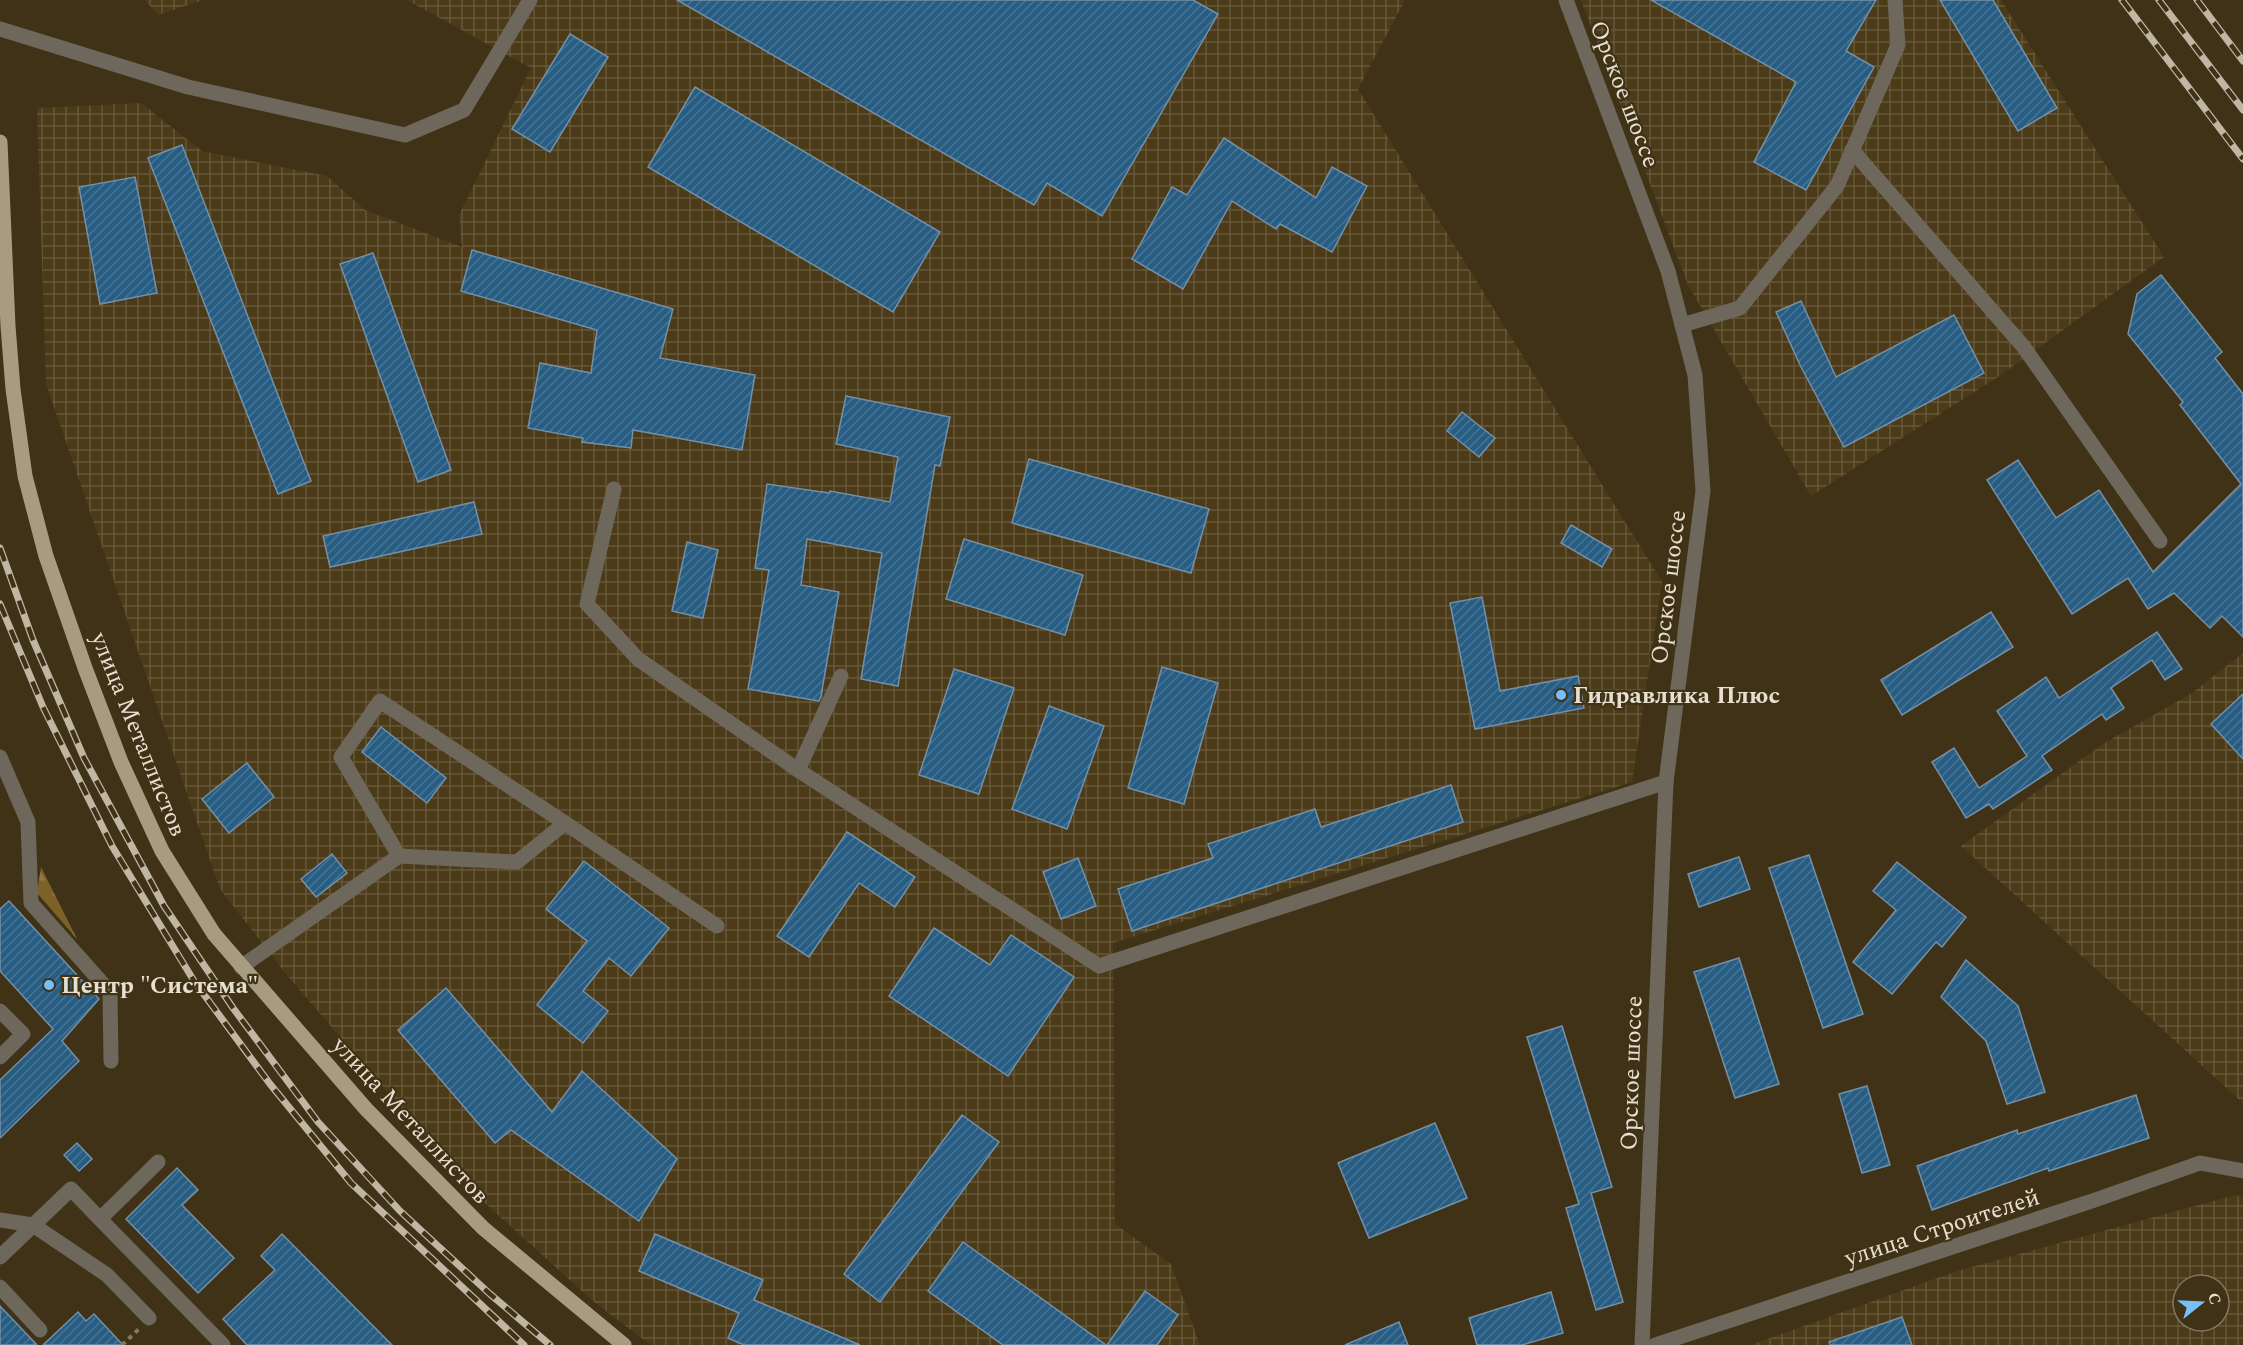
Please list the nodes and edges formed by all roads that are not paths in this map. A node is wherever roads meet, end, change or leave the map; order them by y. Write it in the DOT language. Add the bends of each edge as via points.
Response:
graph roads {
  1 [pos="530,0"];
  2 [pos="1566,0"];
  3 [pos="1895,0"];
  4 [pos="0,28"];
  5 [pos="0,142"];
  6 [pos="1852,150"];
  7 [pos="1682,326"];
  8 [pos="614,489"];
  9 [pos="2160,541"];
  10 [pos="842,676"];
  11 [pos="0,757"];
  12 [pos="798,770"];
  13 [pos="1666,782"];
  14 [pos="565,823"];
  15 [pos="399,856"];
  16 [pos="717,926"];
  17 [pos="241,967"];
  18 [pos="0,1011"];
  19 [pos="0,1057"];
  20 [pos="111,1060"];
  21 [pos="158,1162"];
  22 [pos="2243,1171"];
  23 [pos="100,1219"];
  24 [pos="0,1220"];
  25 [pos="33,1226"];
  26 [pos="0,1257"];
  27 [pos="0,1287"];
  28 [pos="149,1318"];
  29 [pos="40,1330"];
  30 [pos="223,1345"];
  31 [pos="624,1345"];
  32 [pos="1642,1345"];
  33 [pos="1655,1345"];
  1 -- 4 [label="street" via="464,110 405,135 188,87"];
  2 -- 7 [label="street, Орское шоссе" via="1668,272"];
  3 -- 6 [label="street" via="1898,45"];
  5 -- 17 [label="main road, улица Металлистов" via="13,389 26,476 46,556 121,762 162,851 214,934"];
  6 -- 7 [label="street" via="1837,186 1740,308"];
  6 -- 9 [label="street" via="2023,346"];
  7 -- 13 [label="street, Орское шоссе" via="1695,375 1703,491"];
  8 -- 12 [label="street" via="586,604 638,659"];
  10 -- 12 [label="street"];
  11 -- 20 [label="street" via="28,822 31,903 110,992"];
  12 -- 13 [label="street" via="1099,966"];
  13 -- 32 [label="street, Орское шоссе"];
  14 -- 15 [label="street" via="518,862"];
  14 -- 15 [label="street" via="380,701 340,757"];
  14 -- 16 [label="street"];
  15 -- 17 [label="street"];
  17 -- 31 [label="main road, улица Металлистов" via="366,1109 483,1228"];
  18 -- 19 [label="street" via="23,1034"];
  21 -- 23 [label="street"];
  22 -- 33 [label="street, улица Строителей" via="2200,1163"];
  23 -- 25 [label="street" via="71,1189"];
  23 -- 30 [label="street"];
  24 -- 25 [label="street"];
  25 -- 26 [label="street"];
  25 -- 28 [label="street" via="107,1275"];
  27 -- 29 [label="street"];
}
